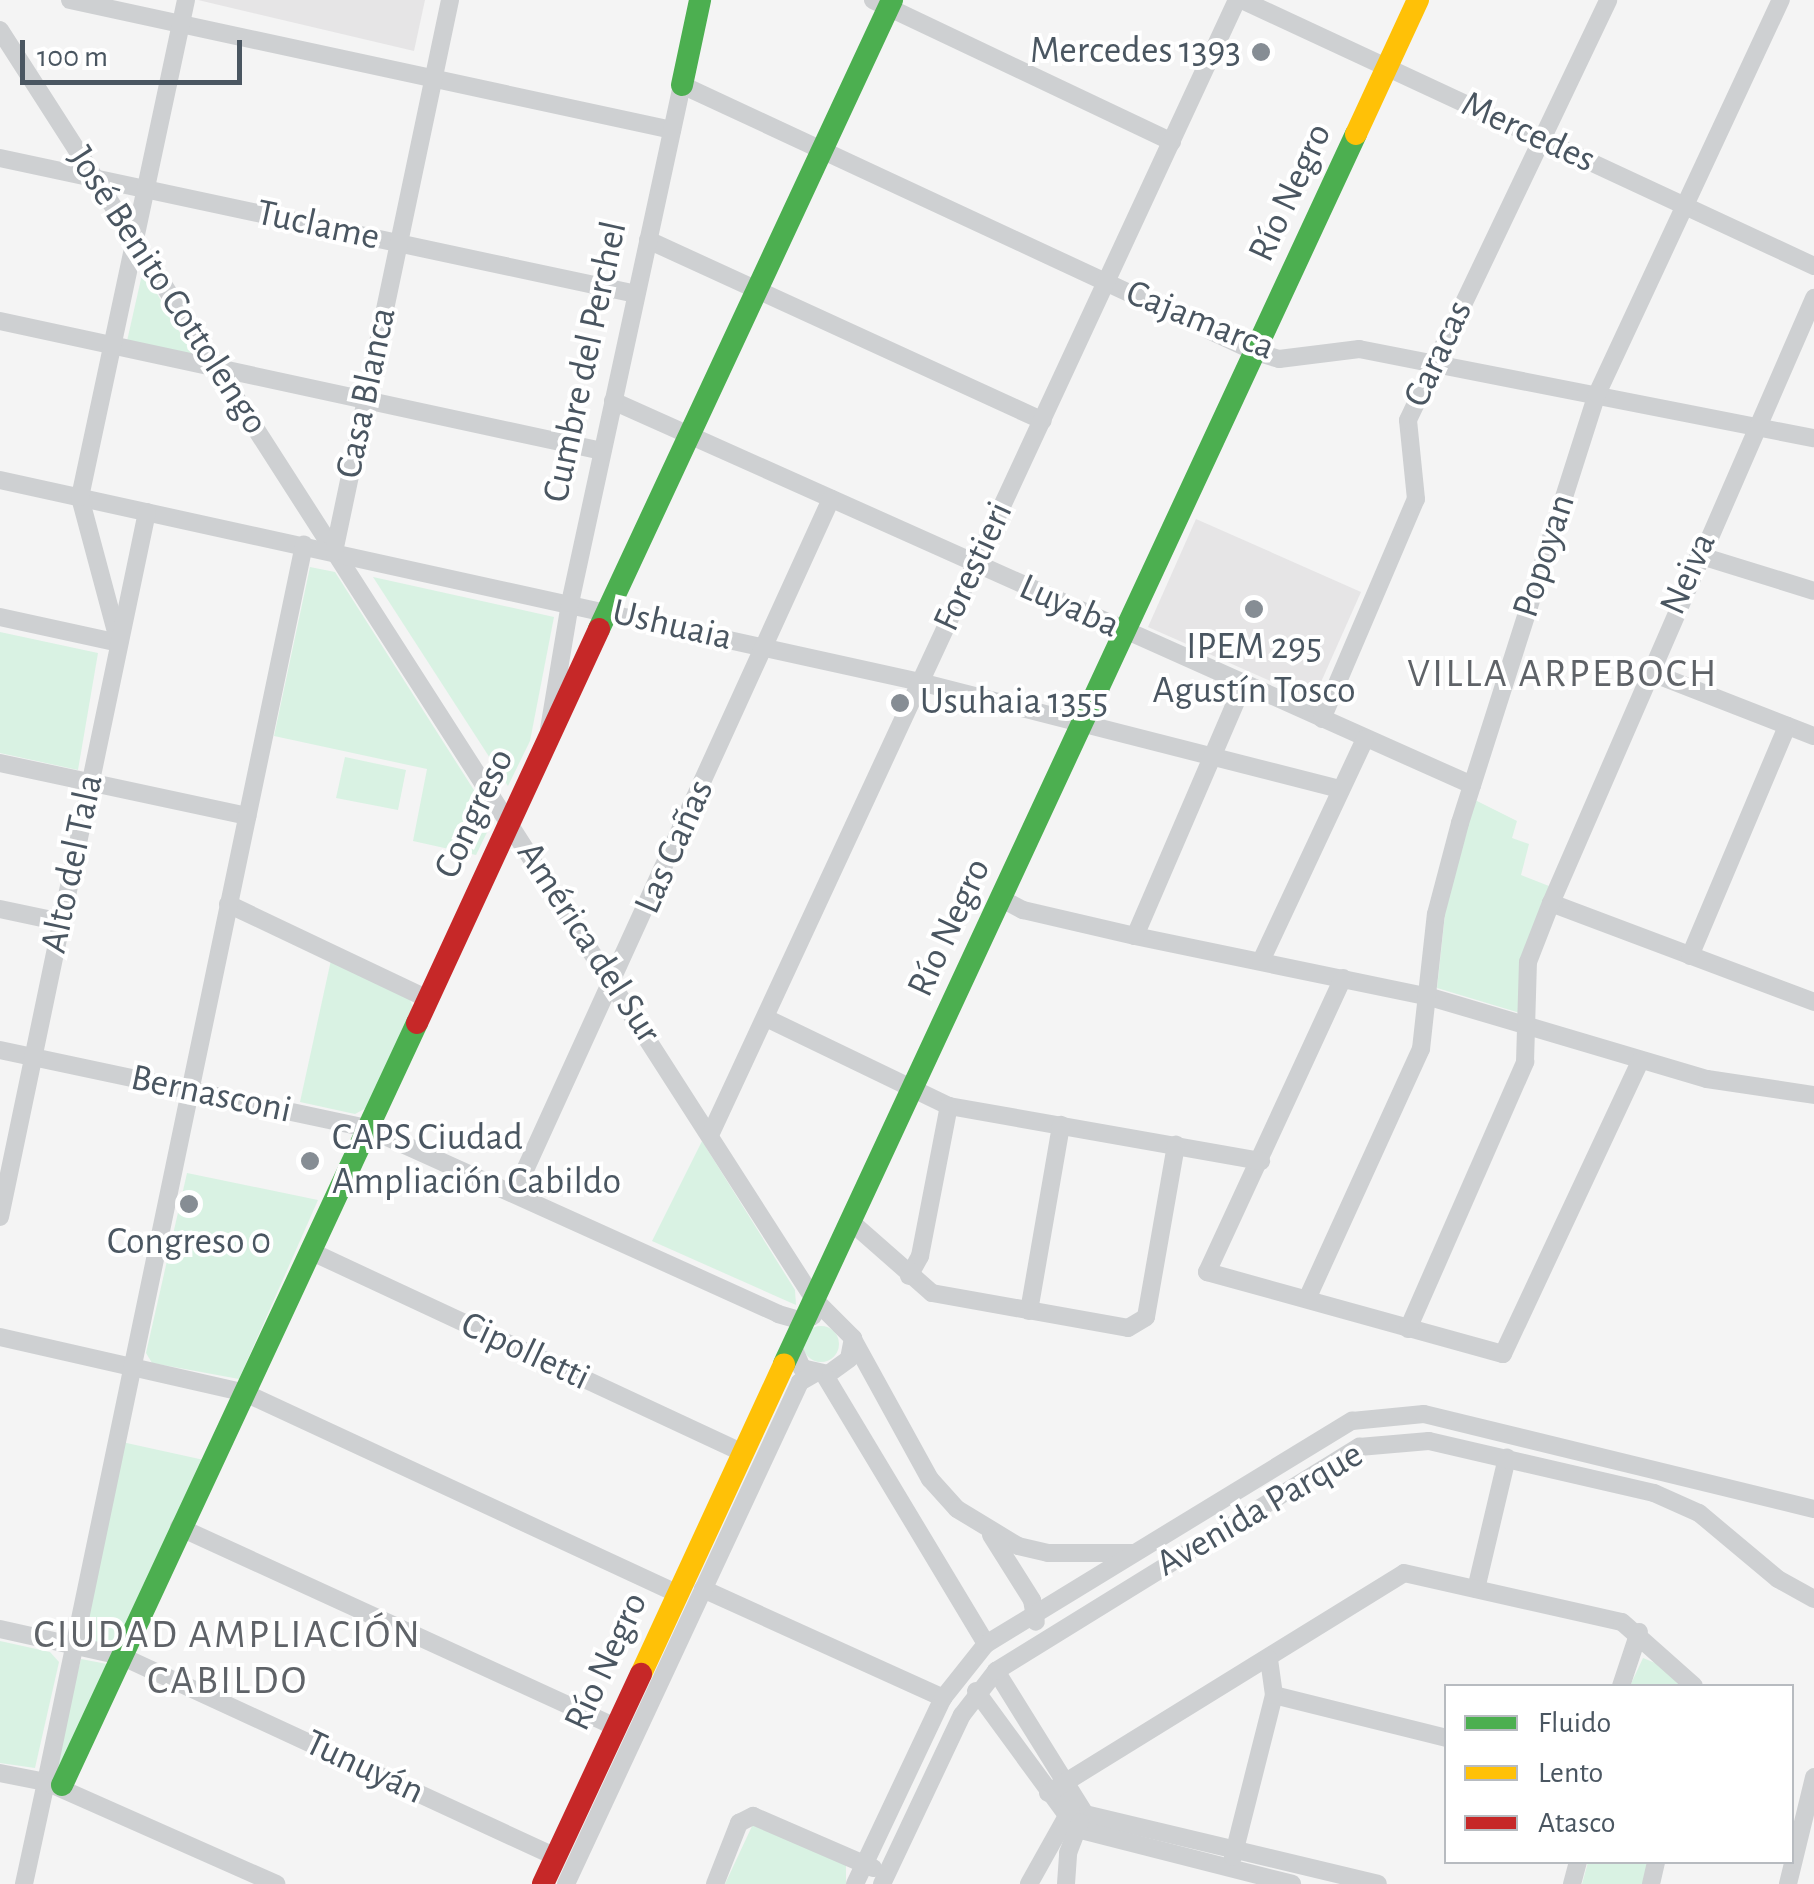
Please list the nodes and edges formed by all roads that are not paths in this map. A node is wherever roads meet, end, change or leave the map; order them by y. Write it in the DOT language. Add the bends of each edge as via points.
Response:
graph roads {
  1 [pos="70,0"];
  2 [pos="186,0"];
  3 [pos="450,0"];
  4 [pos="700,0"];
  5 [pos="1240,0"];
  6 [pos="1418,0"];
  7 [pos="1608,0"];
  8 [pos="1781,0"];
  9 [pos="885,2"];
  10 [pos="181,24"];
  11 [pos="0,30"];
  12 [pos="1387,68"];
  13 [pos="433,78"];
  14 [pos="682,85"];
  15 [pos="672,130"];
  16 [pos="1542,140"];
  17 [pos="1172,142"];
  18 [pos="825,151"];
  19 [pos="0,158"];
  20 [pos="94,178"];
  21 [pos="146,189"];
  22 [pos="1684,206"];
  23 [pos="648,240"];
  24 [pos="135,241"];
  25 [pos="399,243"];
  26 [pos="1814,266"];
  27 [pos="1107,282"];
  28 [pos="759,290"];
  29 [pos="636,294"];
  30 [pos="1814,298"];
  31 [pos="0,321"];
  32 [pos="112,345"];
  33 [pos="1256,352"];
  34 [pos="1434,361"];
  35 [pos="216,368"];
  36 [pos="1596,394"];
  37 [pos="366,400"];
  38 [pos="613,402"];
  39 [pos="1043,421"];
  40 [pos="1755,425"];
  41 [pos="692,436"];
  42 [pos="1814,438"];
  43 [pos="602,451"];
  44 [pos="0,480"];
  45 [pos="80,497"];
  46 [pos="831,499"];
  47 [pos="146,512"];
  48 [pos="304,546"];
  49 [pos="334,552"];
  50 [pos="1698,556"];
  51 [pos="975,564"];
  52 [pos="1814,591"];
  53 [pos="570,603"];
  54 [pos="610,611"];
  55 [pos="0,618"];
  56 [pos="1126,632"];
  57 [pos="119,643"];
  58 [pos="765,647"];
  59 [pos="1647,671"];
  60 [pos="920,682"];
  61 [pos="1244,683"];
  62 [pos="1322,718"];
  63 [pos="1084,721"];
  64 [pos="1787,726"];
  65 [pos="1814,736"];
  66 [pos="1365,739"];
  67 [pos="548,740"];
  68 [pos="1215,755"];
  69 [pos="0,764"];
  70 [pos="90,783"];
  71 [pos="1472,785"];
  72 [pos="1341,789"];
  73 [pos="247,816"];
  74 [pos="510,823"];
  75 [pos="1002,899"];
  76 [pos="228,904"];
  77 [pos="1551,904"];
  78 [pos="0,909"];
  79 [pos="61,922"];
  80 [pos="1134,936"];
  81 [pos="1690,956"];
  82 [pos="1261,961"];
  83 [pos="1344,978"];
  84 [pos="614,984"];
  85 [pos="1430,997"];
  86 [pos="428,998"];
  87 [pos="1814,1002"];
  88 [pos="766,1018"];
  89 [pos="1526,1025"];
  90 [pos="0,1050"];
  91 [pos="33,1057"];
  92 [pos="1640,1061"];
  93 [pos="189,1090"];
  94 [pos="911,1092"];
  95 [pos="1813,1092"];
  96 [pos="949,1106"];
  97 [pos="1061,1125"];
  98 [pos="367,1128"];
  99 [pos="711,1133"];
  100 [pos="1176,1145"];
  101 [pos="1261,1160"];
  102 [pos="3,1187"];
  103 [pos="515,1192"];
  104 [pos="0,1217"];
  105 [pos="850,1222"];
  106 [pos="310,1252"];
  107 [pos="909,1276"];
  108 [pos="1307,1299"];
  109 [pos="822,1306"];
  110 [pos="1029,1311"];
  111 [pos="802,1321"];
  112 [pos="1408,1329"];
  113 [pos="0,1337"];
  114 [pos="853,1338"];
  115 [pos="792,1345"];
  116 [pos="130,1366"];
  117 [pos="819,1374"];
  118 [pos="242,1392"];
  119 [pos="741,1452"];
  120 [pos="1507,1458"];
  121 [pos="1814,1509"];
  122 [pos="179,1526"];
  123 [pos="983,1526"];
  124 [pos="1168,1533"];
  125 [pos="1138,1553"];
  126 [pos="1181,1555"];
  127 [pos="1476,1588"];
  128 [pos="703,1589"];
  129 [pos="677,1593"];
  130 [pos="1814,1599"];
  131 [pos="1036,1614"];
  132 [pos="0,1629"];
  133 [pos="1640,1632"];
  134 [pos="1038,1642"];
  135 [pos="72,1644"];
  136 [pos="986,1644"];
  137 [pos="120,1656"];
  138 [pos="1269,1658"];
  139 [pos="996,1670"];
  140 [pos="1622,1684"];
  141 [pos="1692,1684"];
  142 [pos="976,1691"];
  143 [pos="1274,1695"];
  144 [pos="943,1698"];
  145 [pos="615,1727"];
  146 [pos="1444,1738"];
  147 [pos="0,1772"];
  148 [pos="1814,1777"];
  149 [pos="54,1784"];
  150 [pos="1055,1789"];
  151 [pos="1075,1816"];
  152 [pos="1235,1849"];
  153 [pos="556,1857"];
  154 [pos="1794,1859"];
  155 [pos="864,1864"];
  156 [pos="1230,1868"];
  157 [pos="885,1879"];
  158 [pos="24,1884"];
  159 [pos="276,1884"];
  160 [pos="544,1884"];
  161 [pos="566,1884"];
  162 [pos="714,1884"];
  163 [pos="856,1884"];
  164 [pos="1028,1884"];
  165 [pos="1066,1884"];
  166 [pos="1292,1884"];
  167 [pos="1378,1884"];
  1 -- 10 [label="street"];
  2 -- 10 [label="street"];
  3 -- 13 [label="street, Casa Blanca"];
  4 -- 14 [label="street, Cumbre del Perchel"];
  5 -- 12 [label="street, Mercedes"];
  5 -- 17 [label="street, Forestieri"];
  6 -- 12 [label="street, Río Negro"];
  7 -- 16 [label="street, Caracas"];
  8 -- 22 [label="street, Popoyan"];
  9 -- 17 [label="street"];
  9 -- 18 [label="street, Congreso"];
  10 -- 13 [label="street"];
  10 -- 21 [label="street"];
  11 -- 20 [label="street, José Benito Cottolengo"];
  12 -- 16 [label="street, Mercedes"];
  12 -- 33 [label="street, Río Negro"];
  13 -- 15 [label="street"];
  13 -- 25 [label="street, Casa Blanca"];
  14 -- 15 [label="street, Cumbre del Perchel"];
  14 -- 18 [label="street, Cajamarca"];
  15 -- 23 [label="street, Cumbre del Perchel"];
  16 -- 22 [label="street, Mercedes"];
  16 -- 34 [label="street, Caracas"];
  17 -- 27 [label="street, Forestieri"];
  18 -- 27 [label="street, Cajamarca"];
  18 -- 28 [label="street, Congreso"];
  19 -- 20 [label="street, Tuclame"];
  20 -- 21 [label="street, Tuclame"];
  20 -- 24 [label="street, José Benito Cottolengo"];
  21 -- 24 [label="street"];
  21 -- 25 [label="street, Tuclame"];
  22 -- 26 [label="street, Mercedes"];
  22 -- 36 [label="street, Popoyan"];
  23 -- 28 [label="street"];
  23 -- 29 [label="street, Cumbre del Perchel"];
  24 -- 32 [label="street"];
  24 -- 35 [label="street, José Benito Cottolengo"];
  25 -- 29 [label="street, Tuclame"];
  25 -- 37 [label="street, Casa Blanca"];
  27 -- 33 [label="street, Cajamarca"];
  27 -- 39 [label="street, Forestieri"];
  28 -- 39 [label="street"];
  28 -- 41 [label="street, Congreso"];
  29 -- 38 [label="street, Cumbre del Perchel"];
  30 -- 40 [label="street, Neiva"];
  31 -- 32 [label="street"];
  32 -- 35 [label="street"];
  32 -- 45 [label="street"];
  33 -- 34 [label="street, Cajamarca" via="1279,358 1359,349"];
  33 -- 56 [label="street, Río Negro"];
  34 -- 36 [label="street, Cajamarca"];
  34 -- 62 [label="street, Caracas" via="1408,420 1416,499"];
  35 -- 37 [label="street"];
  35 -- 49 [label="street, José Benito Cottolengo"];
  36 -- 40 [label="street, Cajamarca"];
  36 -- 71 [label="street, Popoyan"];
  37 -- 43 [label="street"];
  37 -- 49 [label="street, Casa Blanca"];
  38 -- 41 [label="street, Luyaba"];
  38 -- 43 [label="street, Cumbre del Perchel"];
  39 -- 51 [label="street, Forestieri"];
  40 -- 42 [label="street, Cajamarca"];
  40 -- 50 [label="street, Neiva"];
  41 -- 46 [label="street, Luyaba"];
  41 -- 54 [label="street, Congreso"];
  43 -- 53 [label="street, Cumbre del Perchel"];
  44 -- 45 [label="street, Ushuaia"];
  45 -- 47 [label="street, Ushuaia"];
  45 -- 57 [label="street"];
  46 -- 51 [label="street, Luyaba"];
  46 -- 58 [label="street, Las Cañas"];
  47 -- 48 [label="street, Ushuaia"];
  47 -- 57 [label="street, Alto del Tala"];
  48 -- 49 [label="street, Ushuaia"];
  48 -- 73 [label="street"];
  49 -- 53 [label="street, Ushuaia"];
  49 -- 74 [label="street, América del Sur"];
  50 -- 52 [label="street"];
  50 -- 59 [label="street, Neiva"];
  51 -- 56 [label="street, Luyaba"];
  51 -- 60 [label="street, Forestieri"];
  53 -- 54 [label="street, Ushuaia"];
  53 -- 67 [label="street, Cumbre del Perchel"];
  54 -- 58 [label="street, Ushuaia"];
  54 -- 67 [label="street, Congreso"];
  55 -- 57 [label="street"];
  56 -- 61 [label="street, Luyaba"];
  56 -- 63 [label="street, Río Negro"];
  57 -- 70 [label="street, Alto del Tala"];
  58 -- 60 [label="street, Ushuaia"];
  58 -- 84 [label="street, Las Cañas"];
  59 -- 64 [label="street"];
  59 -- 77 [label="street, Neiva"];
  60 -- 63 [label="street, Ushuaia"];
  60 -- 88 [label="street, Forestieri"];
  61 -- 62 [label="street, Luyaba"];
  61 -- 68 [label="street"];
  62 -- 66 [label="street, Luyaba"];
  63 -- 68 [label="street, Ushuaia"];
  63 -- 75 [label="street, Río Negro"];
  64 -- 65 [label="street"];
  64 -- 81 [label="street"];
  66 -- 71 [label="street, Luyaba"];
  66 -- 72 [label="street"];
  67 -- 74 [label="street, Congreso"];
  68 -- 72 [label="street, Ushuaia"];
  68 -- 80 [label="street"];
  69 -- 70 [label="street"];
  70 -- 73 [label="street"];
  70 -- 79 [label="street, Alto del Tala"];
  71 -- 85 [label="street, Popoyan" via="1436,914"];
  72 -- 82 [label="street"];
  73 -- 76 [label="street"];
  74 -- 84 [label="street, América del Sur"];
  74 -- 86 [label="street, Congreso"];
  75 -- 80 [label="street"];
  75 -- 94 [label="street, Río Negro"];
  76 -- 86 [label="street"];
  76 -- 93 [label="street"];
  77 -- 81 [label="street"];
  77 -- 89 [label="street, Neiva" via="1528,962"];
  78 -- 79 [label="street"];
  79 -- 91 [label="street, Alto del Tala"];
  80 -- 82 [label="street"];
  81 -- 87 [label="street"];
  82 -- 83 [label="street"];
  83 -- 85 [label="street"];
  83 -- 101 [label="street"];
  84 -- 99 [label="street, América del Sur"];
  84 -- 103 [label="street, Las Cañas"];
  85 -- 89 [label="street"];
  85 -- 108 [label="street, Popoyan" via="1421,1049"];
  86 -- 98 [label="street, Congreso"];
  88 -- 94 [label="street"];
  88 -- 99 [label="street, Forestieri"];
  89 -- 92 [label="street"];
  89 -- 112 [label="street, Neiva" via="1525,1062"];
  90 -- 91 [label="street, Bernasconi"];
  91 -- 93 [label="street, Bernasconi"];
  91 -- 102 [label="street, Alto del Tala"];
  92 -- 95 [label="street"];
  92 -- 112 [label="street" via="1511,1346 1492,1354"];
  93 -- 98 [label="street, Bernasconi"];
  93 -- 116 [label="street"];
  94 -- 96 [label="street"];
  94 -- 105 [label="street, Río Negro"];
  96 -- 97 [label="street"];
  96 -- 107 [label="street" via="920,1256"];
  97 -- 100 [label="street"];
  97 -- 110 [label="street"];
  98 -- 103 [label="street, Bernasconi"];
  98 -- 106 [label="street, Congreso"];
  99 -- 109 [label="street, América del Sur"];
  100 -- 101 [label="street"];
  100 -- 110 [label="street" via="1140,1325"];
  101 -- 108 [label="street" via="1207,1272"];
  102 -- 104 [label="street, Alto del Tala"];
  103 -- 111 [label="street, Bernasconi"];
  105 -- 107 [label="street"];
  105 -- 109 [label="street, Río Negro"];
  106 -- 118 [label="street, Congreso"];
  106 -- 119 [label="street, Cipolletti"];
  107 -- 110 [label="street" via="932,1292"];
  108 -- 112 [label="street"];
  109 -- 111 [label="street, Río Negro"];
  109 -- 114 [label="street"];
  111 -- 115 [label="street, Río Negro"];
  113 -- 116 [label="street"];
  114 -- 117 [label="street" via="849,1359"];
  114 -- 123 [label="street" via="930,1480"];
  115 -- 117 [label="street" via="802,1368"];
  115 -- 119 [label="street, Río Negro"];
  116 -- 118 [label="street"];
  116 -- 135 [label="street"];
  117 -- 128 [label="street, Río Negro" via="800,1382"];
  117 -- 136 [label="street"];
  118 -- 122 [label="street, Congreso"];
  118 -- 129 [label="street"];
  119 -- 129 [label="street, Río Negro"];
  120 -- 126 [label="street, Avenida Parque" via="1411,1439 1359,1447"];
  120 -- 127 [label="street"];
  120 -- 130 [label="street, Avenida Parque" via="1681,1503"];
  121 -- 124 [label="street" via="1400,1412 1328,1432"];
  122 -- 137 [label="street, Congreso"];
  122 -- 145 [label="street"];
  123 -- 125 [label="street" via="1048,1552"];
  123 -- 131 [label="street"];
  124 -- 125 [label="street"];
  124 -- 126 [label="street"];
  125 -- 131 [label="street"];
  126 -- 134 [label="street, Avenida Parque"];
  127 -- 133 [label="street"];
  127 -- 138 [label="street" via="1404,1574"];
  128 -- 144 [label="street"];
  128 -- 161 [label="street, Río Negro"];
  129 -- 145 [label="street, Río Negro"];
  131 -- 134 [label="street"];
  131 -- 136 [label="street"];
  132 -- 135 [label="street, Tunuyán"];
  133 -- 140 [label="street"];
  133 -- 141 [label="street"];
  134 -- 139 [label="street, Avenida Parque"];
  135 -- 137 [label="street, Tunuyán"];
  135 -- 149 [label="street"];
  136 -- 144 [label="street"];
  137 -- 149 [label="street, Congreso"];
  137 -- 153 [label="street, Tunuyán"];
  138 -- 143 [label="street"];
  138 -- 150 [label="street"];
  139 -- 142 [label="street, Avenida Parque"];
  139 -- 150 [label="street"];
  142 -- 150 [label="street"];
  142 -- 157 [label="street, Avenida Parque"];
  143 -- 146 [label="street"];
  143 -- 152 [label="street"];
  144 -- 155 [label="street"];
  145 -- 153 [label="street, Río Negro"];
  147 -- 149 [label="street"];
  148 -- 154 [label="street"];
  149 -- 158 [label="street"];
  149 -- 159 [label="street"];
  150 -- 151 [label="street"];
  151 -- 152 [label="street"];
  151 -- 156 [label="street"];
  151 -- 164 [label="street"];
  151 -- 165 [label="street"];
  152 -- 156 [label="street"];
  152 -- 167 [label="street"];
  153 -- 160 [label="street, Río Negro"];
  155 -- 157 [label="street"];
  155 -- 162 [label="street" via="753,1816 740,1824"];
  155 -- 163 [label="street"];
  156 -- 166 [label="street"];
}
